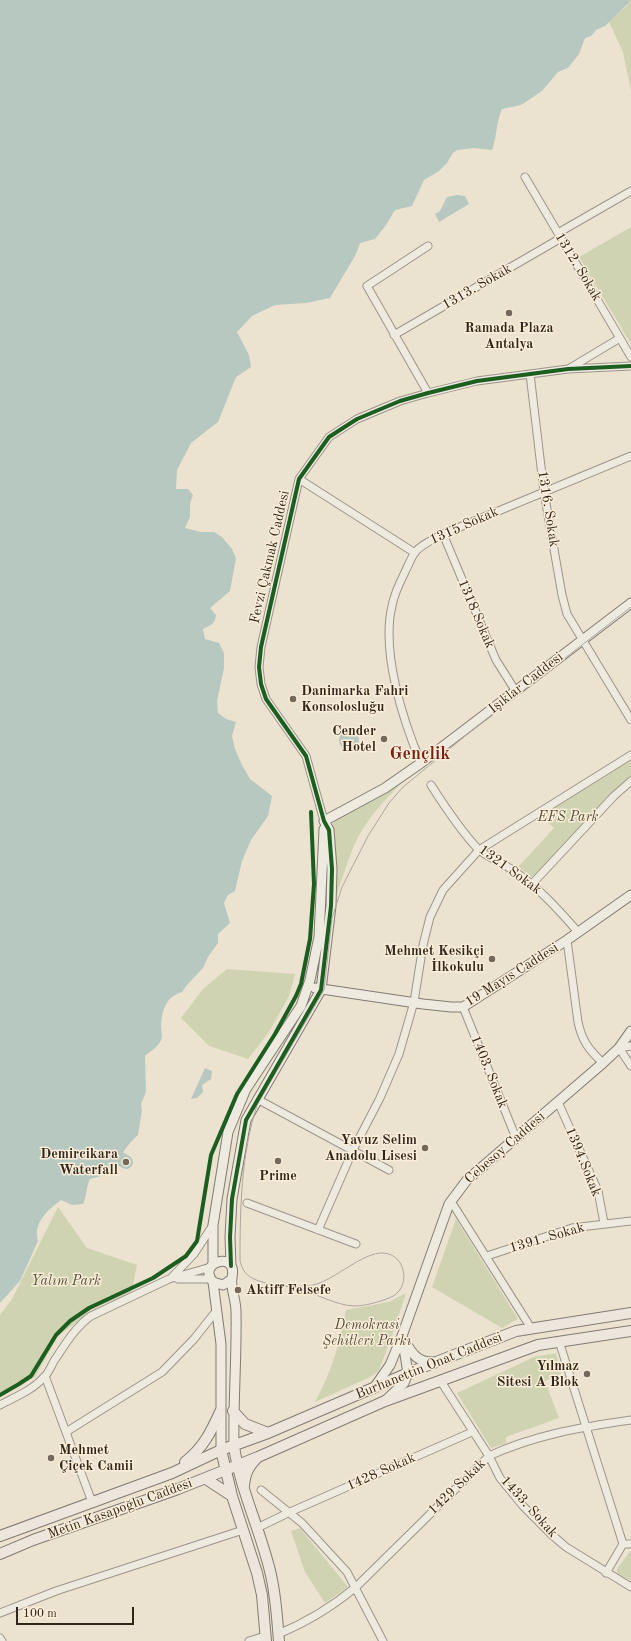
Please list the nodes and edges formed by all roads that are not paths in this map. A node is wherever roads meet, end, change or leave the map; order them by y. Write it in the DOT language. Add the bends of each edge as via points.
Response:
graph roads {
  1 [pos="524,177"];
  2 [pos="631,191"];
  3 [pos="559,236"];
  4 [pos="428,246"];
  5 [pos="394,335"];
  6 [pos="620,338"];
  7 [pos="631,357"];
  8 [pos="631,366"];
  9 [pos="568,369"];
  10 [pos="530,374"];
  11 [pos="428,393"];
  12 [pos="631,456"];
  13 [pos="299,478"];
  14 [pos="544,492"];
  15 [pos="443,534"];
  16 [pos="415,553"];
  17 [pos="631,603"];
  18 [pos="582,639"];
  19 [pos="515,690"];
  20 [pos="631,720"];
  21 [pos="631,755"];
  22 [pos="421,764"];
  23 [pos="631,781"];
  24 [pos="431,785"];
  25 [pos="324,821"];
  26 [pos="479,850"];
  27 [pos="532,884"];
  28 [pos="631,895"];
  29 [pos="578,932"];
  30 [pos="567,940"];
  31 [pos="308,987"];
  32 [pos="320,990"];
  33 [pos="414,1002"];
  34 [pos="463,1007"];
  35 [pos="631,1031"];
  36 [pos="631,1046"];
  37 [pos="618,1048"];
  38 [pos="603,1063"];
  39 [pos="631,1066"];
  40 [pos="257,1099"];
  41 [pos="558,1102"];
  42 [pos="516,1138"];
  43 [pos="353,1150"];
  44 [pos="389,1170"];
  45 [pos="247,1203"];
  46 [pos="449,1204"];
  47 [pos="631,1221"];
  48 [pos="604,1223"];
  49 [pos="213,1224"];
  50 [pos="318,1230"];
  51 [pos="356,1244"];
  52 [pos="487,1256"];
  53 [pos="212,1266"];
  54 [pos="231,1266"];
  55 [pos="169,1279"];
  56 [pos="232,1279"];
  57 [pos="212,1280"];
  58 [pos="217,1310"];
  59 [pos="631,1313"];
  60 [pos="531,1328"];
  61 [pos="631,1330"];
  62 [pos="402,1336"];
  63 [pos="559,1341"];
  64 [pos="437,1362"];
  65 [pos="408,1373"];
  66 [pos="45,1376"];
  67 [pos="440,1380"];
  68 [pos="374,1388"];
  69 [pos="385,1401"];
  70 [pos="0,1405"];
  71 [pos="233,1411"];
  72 [pos="220,1412"];
  73 [pos="631,1420"];
  74 [pos="585,1427"];
  75 [pos="66,1432"];
  76 [pos="472,1432"];
  77 [pos="268,1433"];
  78 [pos="234,1446"];
  79 [pos="221,1450"];
  80 [pos="489,1456"];
  81 [pos="258,1457"];
  82 [pos="238,1465"];
  83 [pos="225,1470"];
  84 [pos="172,1473"];
  85 [pos="206,1479"];
  86 [pos="244,1490"];
  87 [pos="261,1490"];
  88 [pos="232,1496"];
  89 [pos="92,1502"];
  90 [pos="290,1512"];
  91 [pos="257,1528"];
  92 [pos="243,1530"];
  93 [pos="0,1536"];
  94 [pos="623,1544"];
  95 [pos="631,1544"];
  96 [pos="0,1554"];
  97 [pos="606,1573"];
  98 [pos="356,1587"];
  99 [pos="631,1588"];
  100 [pos="0,1612"];
  101 [pos="278,1637"];
  102 [pos="0,1638"];
  103 [pos="265,1639"];
  104 [pos="2,1641"];
  105 [pos="249,1641"];
  106 [pos="383,1641"];
  1 -- 3 [label="street, 1312. Sokak"];
  2 -- 3 [label="street, 1313. Sokak"];
  3 -- 5 [label="street, 1313. Sokak"];
  3 -- 6 [label="street, 1312. Sokak"];
  4 -- 5 [label="street" via="367,286"];
  5 -- 11 [label="street"];
  6 -- 7 [label="street, 1312. Sokak"];
  6 -- 9 [label="street"];
  8 -- 9 [label="street, Fevzi Çakmak Caddesi"];
  9 -- 10 [label="street, Fevzi Çakmak Caddesi"];
  10 -- 11 [label="street, Fevzi Çakmak Caddesi" via="477,381"];
  10 -- 14 [label="street, 1316. Sokak"];
  11 -- 13 [label="street, Fevzi Çakmak Caddesi" via="400,401 357,419 329,437"];
  12 -- 14 [label="street, 1315 Sokak"];
  13 -- 16 [label="street"];
  13 -- 25 [label="street, Fevzi Çakmak Caddesi" via="261,647 259,667 266,699 306,756"];
  14 -- 15 [label="street, 1315 Sokak"];
  14 -- 18 [label="street, 1316. Sokak" via="562,595 567,614"];
  15 -- 16 [label="street, 1315 Sokak"];
  15 -- 19 [label="street, 1318 Sokak" via="496,660"];
  16 -- 22 [label="street, 1315 Sokak" via="400,582 392,606 388,637 399,699 411,741"];
  17 -- 18 [label="street, Işıklar Caddesi"];
  18 -- 19 [label="street, Işıklar Caddesi"];
  18 -- 20 [label="street, 1316. Sokak"];
  19 -- 22 [label="street, Işıklar Caddesi"];
  21 -- 26 [label="street"];
  22 -- 25 [label="street" via="385,788"];
  23 -- 27 [label="street"];
  24 -- 26 [label="street, 1321 Sokak"];
  25 -- 31 [label="street" via="318,937"];
  25 -- 32 [label="street" via="329,830 332,869 331,906"];
  26 -- 27 [label="street, 1321 Sokak"];
  26 -- 33 [label="street" via="443,890 430,917"];
  27 -- 29 [label="street, 1321 Sokak" via="554,904"];
  28 -- 29 [label="street, 19 Mayıs Caddesi"];
  29 -- 30 [label="street, 19 Mayıs Caddesi"];
  30 -- 34 [label="street, 19 Mayıs Caddesi"];
  30 -- 38 [label="street" via="581,1034 589,1050"];
  31 -- 32 [label="street, 19 Mayıs Caddesi"];
  31 -- 49 [label="street" via="301,1006 246,1089 237,1109 227,1138"];
  32 -- 33 [label="street, 19 Mayıs Caddesi"];
  32 -- 40 [label="street"];
  33 -- 34 [label="street, 19 Mayıs Caddesi"];
  33 -- 43 [label="street" via="399,1054"];
  34 -- 42 [label="street, 1403. Sokak"];
  35 -- 37 [label="street, Cebesoy Caddesi"];
  36 -- 37 [label="street"];
  37 -- 38 [label="street, Cebesoy Caddesi"];
  37 -- 39 [label="street"];
  38 -- 41 [label="street, Cebesoy Caddesi"];
  40 -- 43 [label="street"];
  40 -- 54 [label="street" via="246,1120 232,1199"];
  41 -- 42 [label="street, Cebesoy Caddesi"];
  41 -- 48 [label="street, 1394.Sokak" via="598,1192"];
  42 -- 46 [label="street, Cebesoy Caddesi" via="467,1180"];
  43 -- 44 [label="street"];
  43 -- 50 [label="street"];
  45 -- 50 [label="street"];
  46 -- 52 [label="street" via="454,1206"];
  46 -- 62 [label="street, Cebesoy Caddesi"];
  47 -- 48 [label="street, 1391. Sokak"];
  48 -- 52 [label="street, 1391. Sokak" via="572,1228"];
  49 -- 53 [label="street"];
  49 -- 55 [label="street" via="194,1254"];
  50 -- 51 [label="street"];
  52 -- 60 [label="street"];
  53 -- 54 [label="street" via="222,1261"];
  53 -- 55 [label="street"];
  53 -- 57 [label="street"];
  54 -- 56 [label="street"];
  55 -- 57 [label="street"];
  55 -- 66 [label="street" via="83,1321"];
  56 -- 57 [label="street" via="223,1285"];
  56 -- 71 [label="street" via="236,1310"];
  57 -- 58 [label="street"];
  58 -- 72 [label="street" via="222,1358"];
  58 -- 75 [label="street" via="194,1339 162,1372"];
  59 -- 60 [label="main road, Burhanettin Onat Caddesi"];
  60 -- 64 [label="main road, Burhanettin Onat Caddesi" via="516,1331"];
  61 -- 63 [label="main road, Burhanettin Onat Caddesi"];
  62 -- 64 [label="street" via="419,1359 425,1363"];
  62 -- 65 [label="street"];
  62 -- 68 [label="street, Cebesoy Caddesi" via="390,1365"];
  63 -- 67 [label="main road, Burhanettin Onat Caddesi" via="538,1345"];
  63 -- 74 [label="street"];
  64 -- 65 [label="main road, Burhanettin Onat Caddesi"];
  65 -- 68 [label="main road, Burhanettin Onat Caddesi"];
  65 -- 69 [label="street" via="404,1383"];
  66 -- 70 [label="street" via="30,1389"];
  66 -- 75 [label="street"];
  67 -- 69 [label="main road, Burhanettin Onat Caddesi"];
  67 -- 76 [label="street, 1433. Sokak"];
  68 -- 77 [label="main road, Burhanettin Onat Caddesi"];
  69 -- 81 [label="main road, Burhanettin Onat Caddesi"];
  71 -- 77 [label="main road" via="245,1424"];
  71 -- 78 [label="street"];
  72 -- 79 [label="street"];
  72 -- 84 [label="main road" via="210,1436 202,1447"];
  73 -- 74 [label="street, 1429 Sokak"];
  74 -- 80 [label="street, 1429 Sokak" via="550,1434"];
  74 -- 94 [label="street"];
  75 -- 89 [label="street"];
  76 -- 80 [label="street, 1433. Sokak"];
  76 -- 90 [label="street, 1428 Sokak"];
  77 -- 78 [label="main road, Burhanettin Onat Caddesi"];
  78 -- 79 [label="main road, Metin Kasapoğlu Caddesi"];
  78 -- 82 [label="main road"];
  79 -- 83 [label="main road"];
  79 -- 84 [label="main road, Metin Kasapoğlu Caddesi"];
  80 -- 97 [label="street, 1433. Sokak" via="500,1478 552,1536"];
  80 -- 98 [label="street, 1429 Sokak"];
  81 -- 82 [label="main road, Burhanettin Onat Caddesi"];
  81 -- 86 [label="main road" via="245,1475"];
  82 -- 83 [label="main road, Metin Kasapoğlu Caddesi"];
  82 -- 86 [label="main road"];
  83 -- 85 [label="main road, Metin Kasapoğlu Caddesi"];
  83 -- 88 [label="main road"];
  84 -- 89 [label="main road, Metin Kasapoğlu Caddesi"];
  85 -- 88 [label="main road"];
  85 -- 96 [label="main road, Metin Kasapoğlu Caddesi"];
  86 -- 91 [label="main road"];
  87 -- 90 [label="street"];
  88 -- 92 [label="main road"];
  89 -- 93 [label="main road, Metin Kasapoğlu Caddesi"];
  90 -- 91 [label="street, 1428 Sokak"];
  90 -- 98 [label="street" via="347,1572"];
  91 -- 101 [label="main road" via="274,1590"];
  92 -- 100 [label="street"];
  92 -- 103 [label="main road" via="262,1595"];
  94 -- 95 [label="street"];
  94 -- 97 [label="street"];
  97 -- 99 [label="street, 1433. Sokak"];
  98 -- 101 [label="street, 1429 Sokak"];
  98 -- 106 [label="street"];
  102 -- 104 [label="street"];
  103 -- 105 [label="street"];
}
